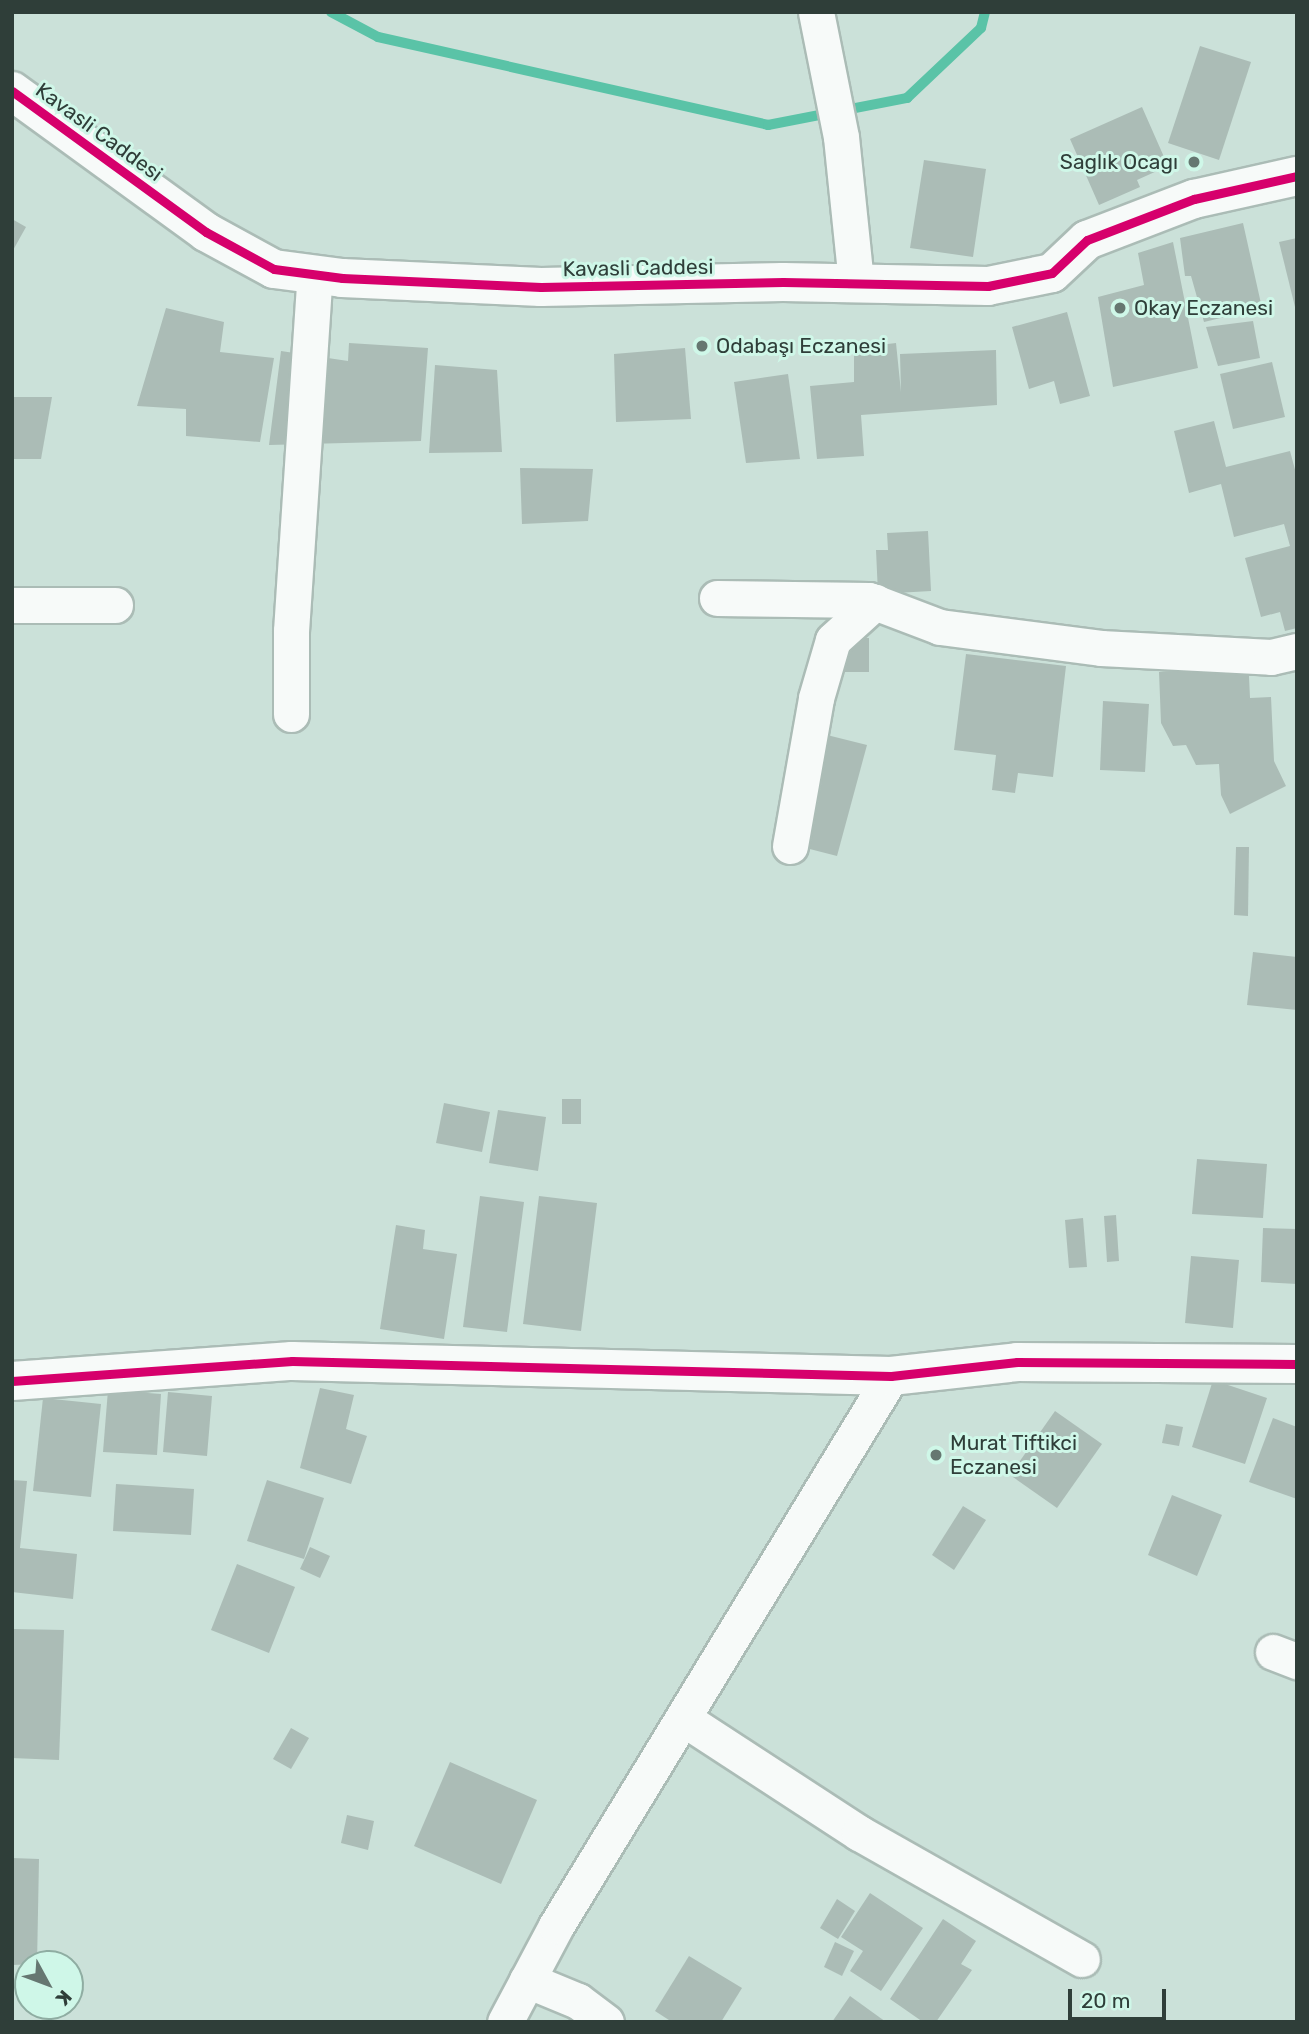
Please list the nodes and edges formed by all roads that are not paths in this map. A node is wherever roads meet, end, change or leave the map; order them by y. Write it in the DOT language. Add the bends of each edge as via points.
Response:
graph roads {
  1 [pos="816,12"];
  2 [pos="12,91"];
  3 [pos="1297,176"];
  4 [pos="314,274"];
  5 [pos="856,283"];
  6 [pos="717,598"];
  7 [pos="875,603"];
  8 [pos="12,605"];
  9 [pos="115,606"];
  10 [pos="1297,651"];
  11 [pos="290,714"];
  12 [pos="790,846"];
  13 [pos="1297,1364"];
  14 [pos="891,1376"];
  15 [pos="12,1381"];
  16 [pos="684,1719"];
  17 [pos="1082,1959"];
  18 [pos="527,1980"];
  19 [pos="505,2022"];
  20 [pos="606,2022"];
  1 -- 5 [label="street" via="841,136"];
  2 -- 4 [label="street, Kavasli Caddesi" via="206,232 274,269"];
  3 -- 5 [label="street, Kavasli Caddesi" via="1194,199 1087,240 1052,273 989,286"];
  4 -- 5 [label="street, Kavasli Caddesi" via="541,287"];
  4 -- 11 [label="street" via="291,631"];
  6 -- 7 [label="street"];
  7 -- 10 [label="street" via="940,627 1101,648 1270,657"];
  7 -- 12 [label="street" via="833,640 816,698"];
  8 -- 9 [label="street"];
  13 -- 14 [label="street" via="1017,1362"];
  14 -- 15 [label="street" via="292,1361"];
  14 -- 16 [label="street"];
  16 -- 17 [label="street" via="859,1833"];
  16 -- 18 [label="street"];
  18 -- 19 [label="street"];
  18 -- 20 [label="street" via="578,2001"];
}
